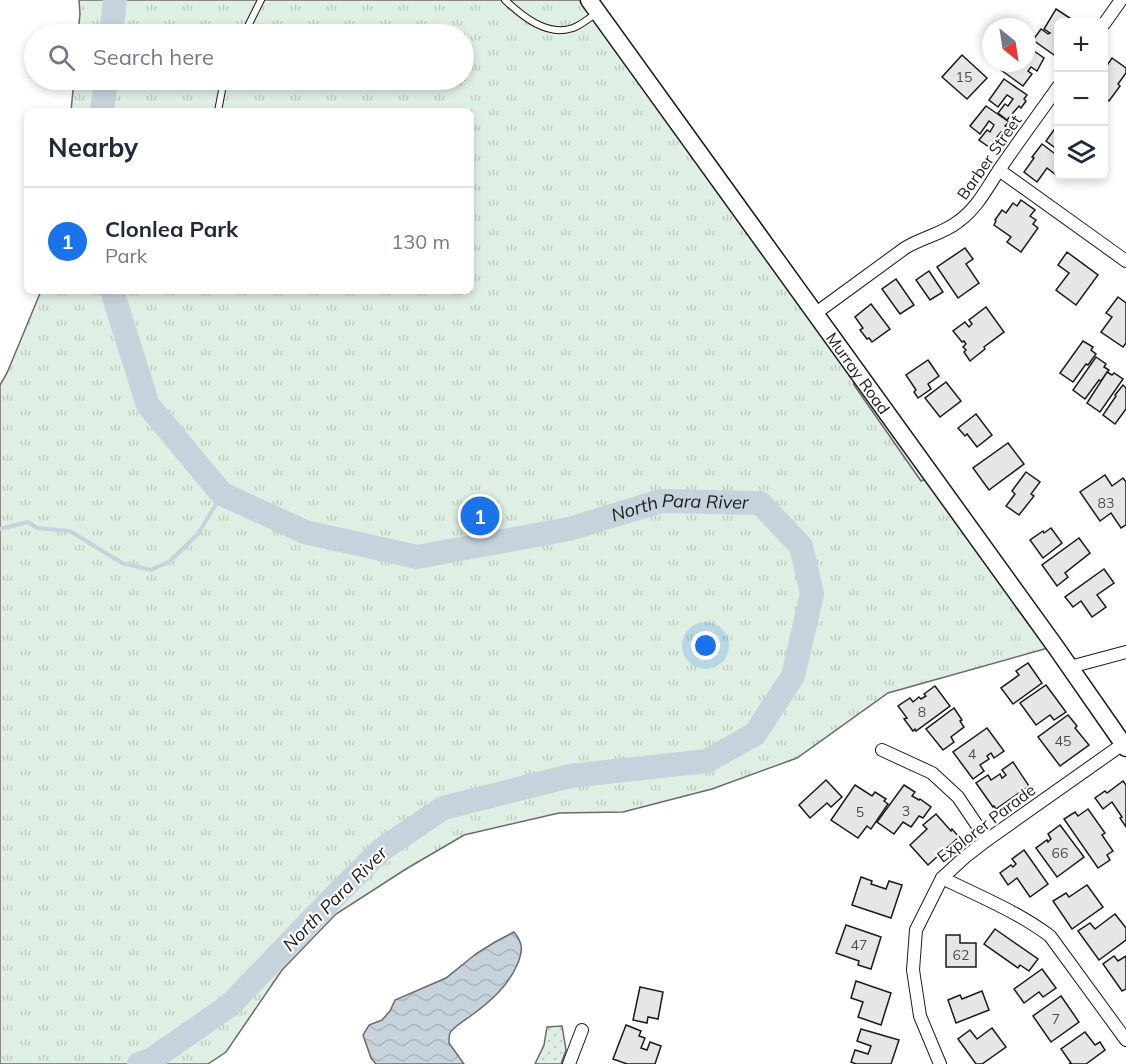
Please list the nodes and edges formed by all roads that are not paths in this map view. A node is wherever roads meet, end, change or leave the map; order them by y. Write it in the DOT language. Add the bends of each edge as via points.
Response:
graph roads {
  1 [pos="261,0"];
  2 [pos="505,0"];
  3 [pos="1121,0"];
  4 [pos="593,6"];
  5 [pos="1108,18"];
  6 [pos="249,24"];
  7 [pos="222,90"];
  8 [pos="1054,94"];
  9 [pos="219,108"];
  10 [pos="999,170"];
  11 [pos="1126,261"];
  12 [pos="816,313"];
  13 [pos="1126,652"];
  14 [pos="1070,667"];
  15 [pos="1125,746"];
  16 [pos="882,750"];
  17 [pos="987,840"];
  18 [pos="942,878"];
  19 [pos="582,1030"];
  20 [pos="1126,1040"];
  21 [pos="569,1064"];
  22 [pos="940,1064"];
  1 -- 6 [label="lane"];
  2 -- 4 [label="lane" via="530,21 553,29 578,26"];
  3 -- 5 [label="street"];
  4 -- 12 [label="street, Murray Road"];
  7 -- 9 [label="lane"];
  8 -- 10 [label="street, Barber Street"];
  10 -- 11 [label="street"];
  10 -- 12 [label="street, Barber Street" via="971,212 944,231 905,248"];
  12 -- 14 [label="street, Murray Road"];
  13 -- 14 [label="street"];
  14 -- 15 [label="street, Murray Road"];
  15 -- 17 [label="street, Explorer Parade"];
  16 -- 17 [label="street" via="932,773 958,797"];
  17 -- 18 [label="street, Explorer Parade"];
  18 -- 20 [label="street" via="1050,936"];
  18 -- 22 [label="street, Explorer Parade" via="916,930 913,970 921,1016"];
  19 -- 21 [label="street"];
}
